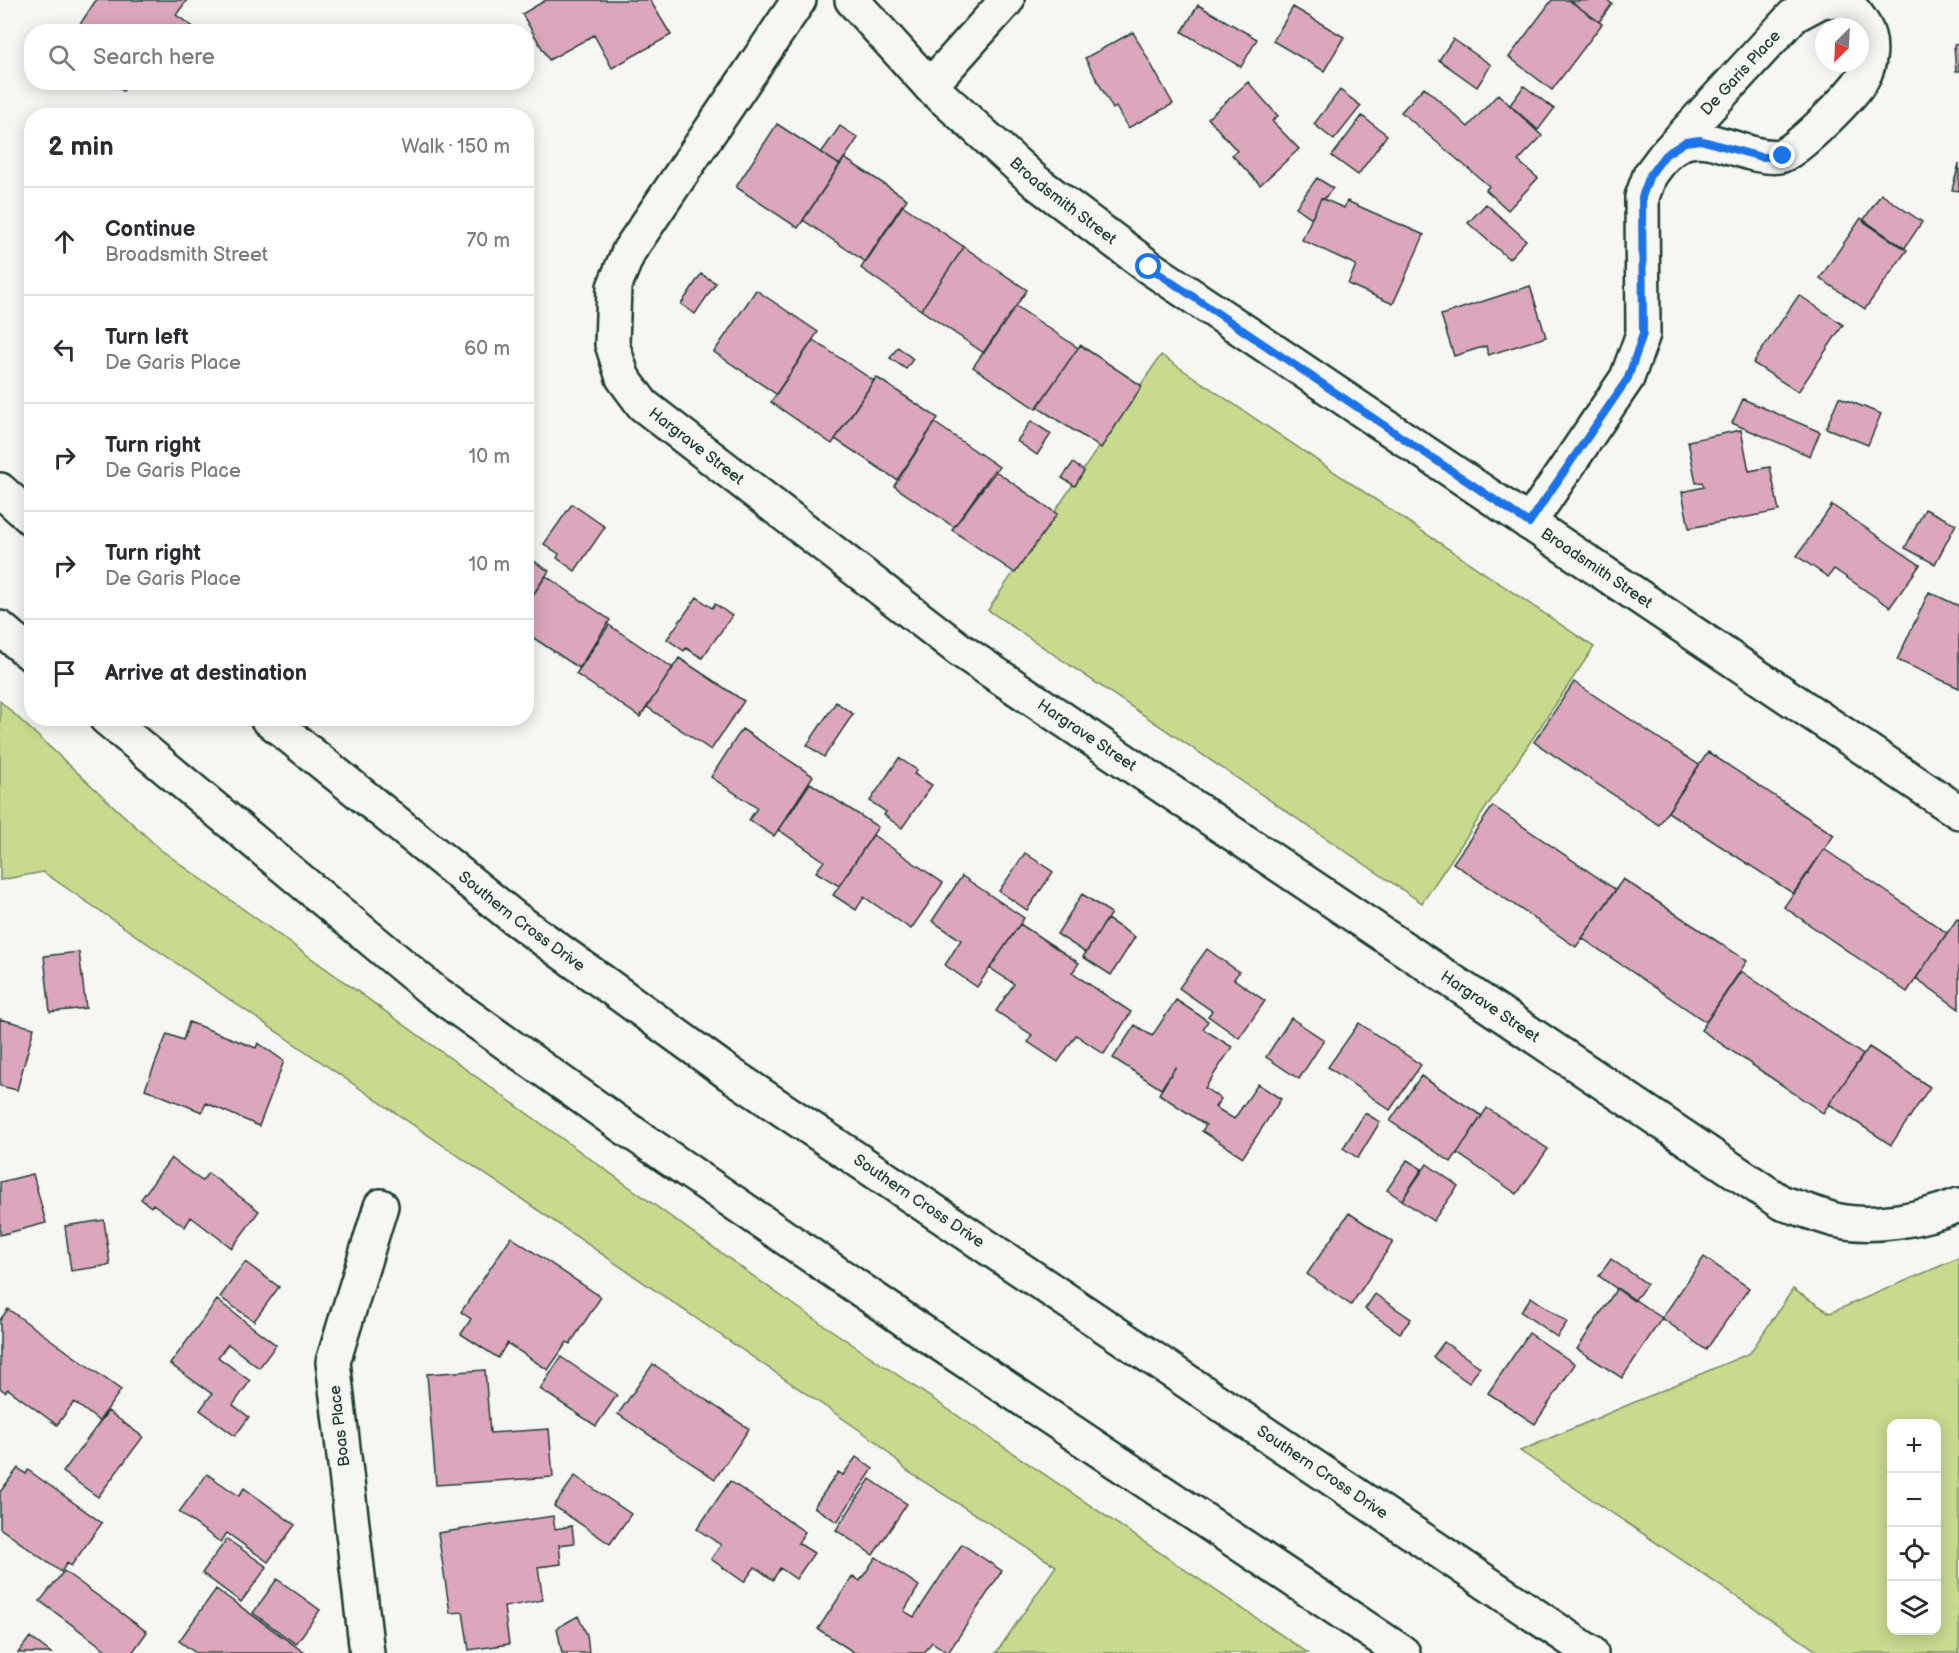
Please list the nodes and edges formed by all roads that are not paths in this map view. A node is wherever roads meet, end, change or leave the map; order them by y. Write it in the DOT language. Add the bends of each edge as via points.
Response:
graph roads {
  1 [pos="799,0"];
  2 [pos="852,0"];
  3 [pos="1007,0"];
  4 [pos="1825,0"];
  5 [pos="930,86"];
  6 [pos="1665,155"];
  7 [pos="0,490"];
  8 [pos="24,512"];
  9 [pos="1529,523"];
  10 [pos="0,628"];
  11 [pos="24,648"];
  12 [pos="116,726"];
  13 [pos="277,726"];
  14 [pos="1959,812"];
  15 [pos="1959,1205"];
  16 [pos="381,1206"];
  17 [pos="367,1653"];
  18 [pos="1403,1653"];
  19 [pos="1591,1653"];
  1 -- 15 [label="street, Hargrave Street" via="629,251 614,287 612,344 623,378 643,405 960,650 1782,1203 1837,1220 1866,1223 1896,1221"];
  2 -- 5 [label="street, Broadsmith Street"];
  3 -- 5 [label="street"];
  4 -- 6 [label="street, De Garis Place" via="1793,16"];
  4 -- 6 [label="street, De Garis Place" via="1853,8 1870,35 1869,62 1862,80 1803,143 1783,156 1761,157 1700,140 1685,142"];
  5 -- 9 [label="street, Broadsmith Street" via="1036,182 1149,267"];
  6 -- 9 [label="street, De Garis Place" via="1650,175 1642,197 1643,334 1628,378"];
  7 -- 8 [label="street"];
  9 -- 14 [label="street, Broadsmith Street"];
  10 -- 11 [label="street"];
  12 -- 18 [label="street" via="432,990 921,1331"];
  13 -- 19 [label="street, Southern Cross Drive" via="513,917 730,1074"];
  16 -- 17 [label="street, Boas Place" via="333,1362"];
}
